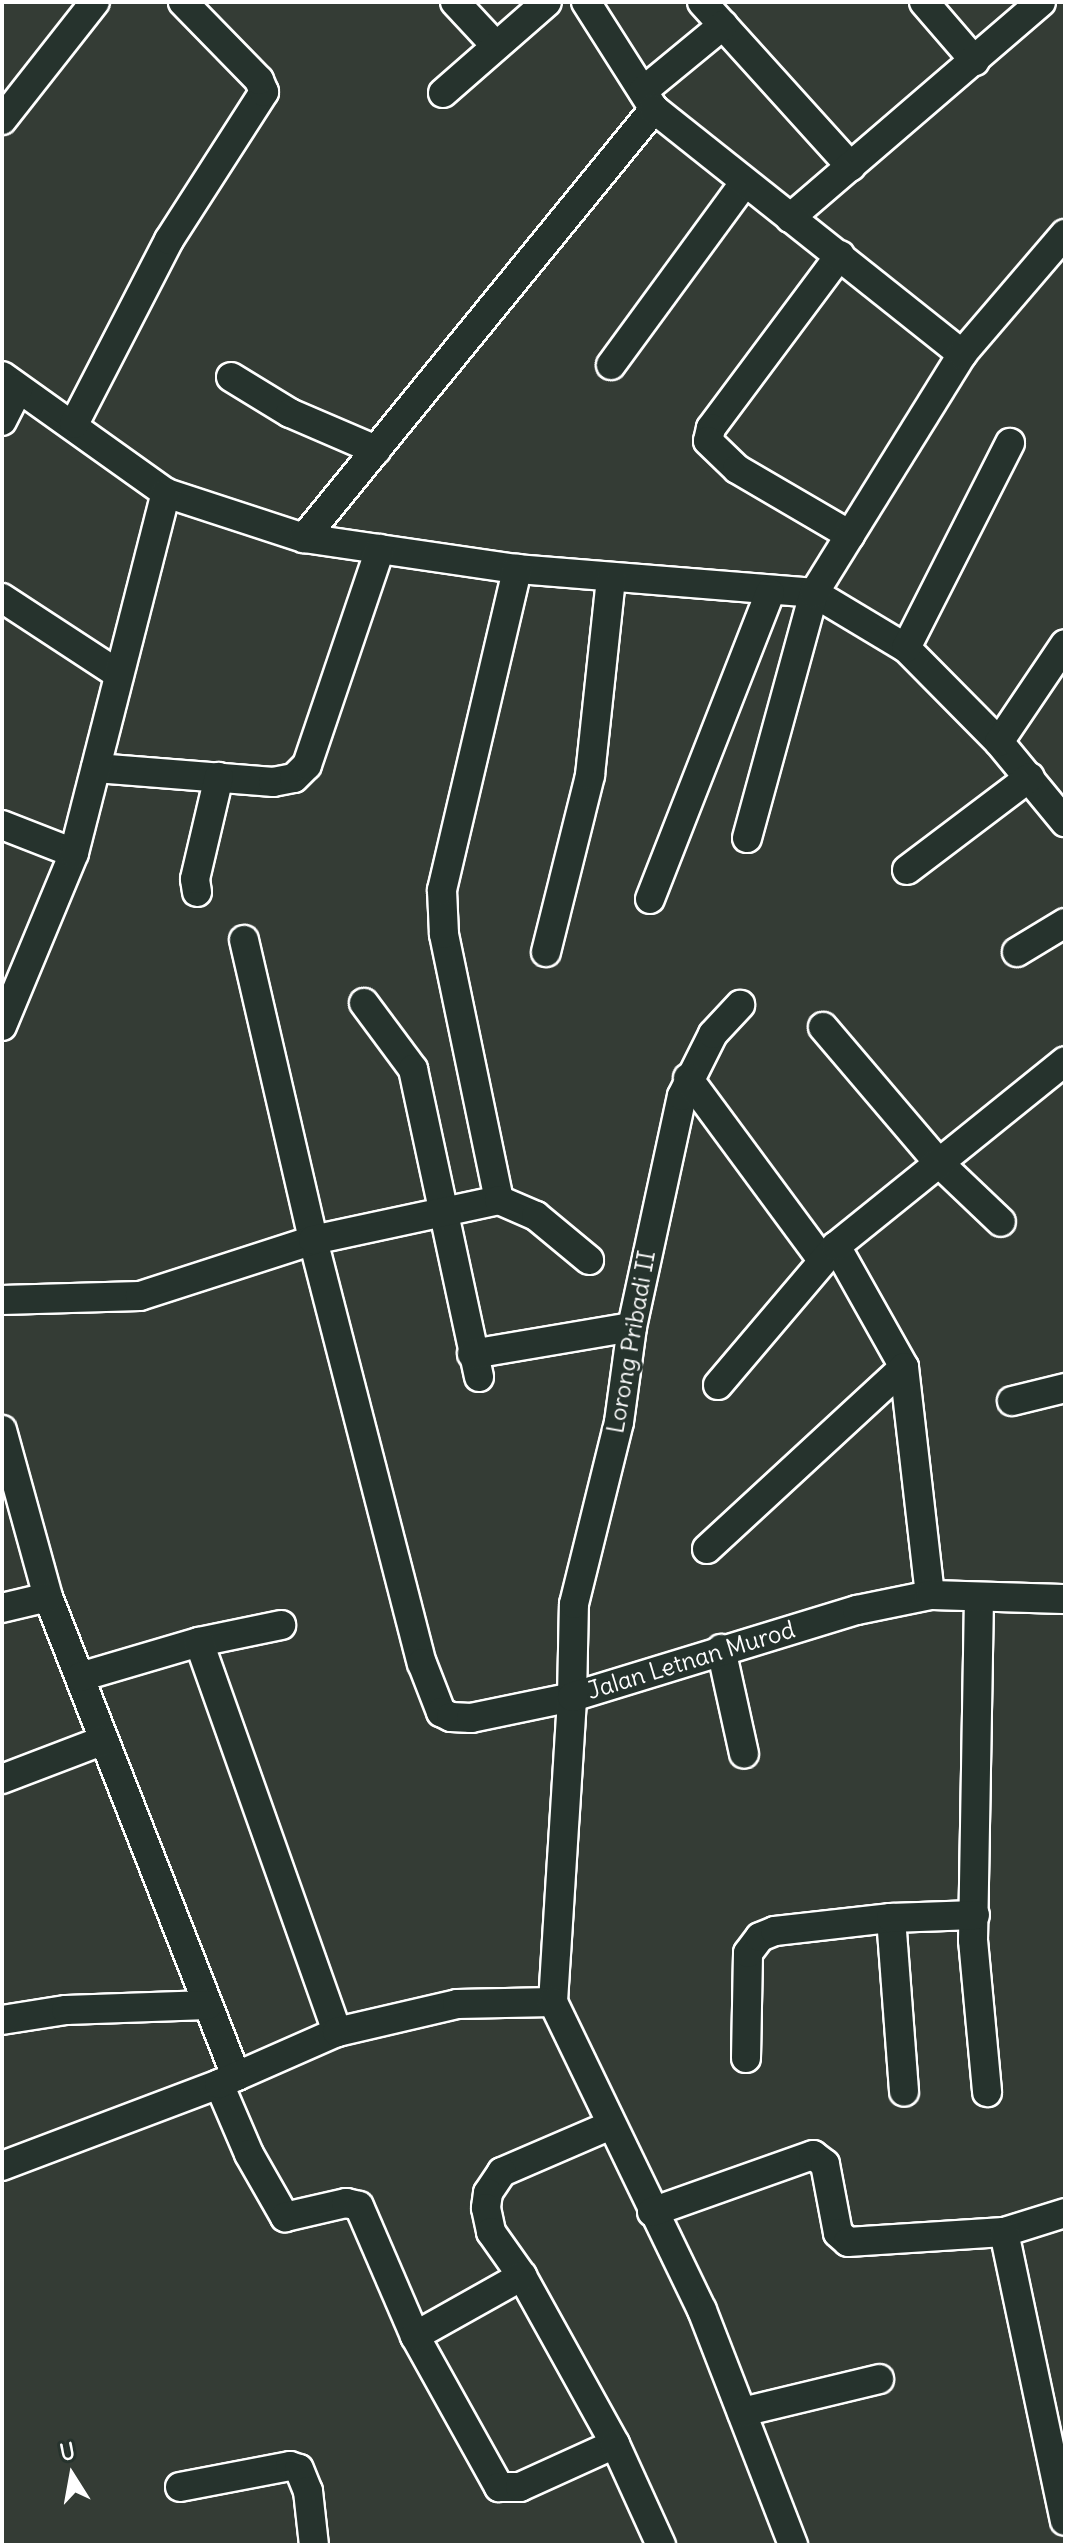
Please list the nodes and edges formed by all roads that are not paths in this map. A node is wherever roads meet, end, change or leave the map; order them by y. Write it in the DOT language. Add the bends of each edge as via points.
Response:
graph roads {
  1 [pos="95,2"];
  2 [pos="183,2"];
  3 [pos="455,2"];
  4 [pos="547,2"];
  5 [pos="586,2"];
  6 [pos="702,2"];
  7 [pos="924,2"];
  8 [pos="1041,2"];
  9 [pos="723,25"];
  10 [pos="496,46"];
  11 [pos="975,61"];
  12 [pos="443,93"];
  13 [pos="649,100"];
  14 [pos="2,120"];
  15 [pos="851,167"];
  16 [pos="744,183"];
  17 [pos="790,218"];
  18 [pos="1065,234"];
  19 [pos="840,255"];
  20 [pos="962,354"];
  21 [pos="611,365"];
  22 [pos="231,377"];
  23 [pos="10,382"];
  24 [pos="2,421"];
  25 [pos="74,424"];
  26 [pos="1010,443"];
  27 [pos="376,450"];
  28 [pos="166,493"];
  29 [pos="850,535"];
  30 [pos="304,538"];
  31 [pos="380,549"];
  32 [pos="517,569"];
  33 [pos="611,578"];
  34 [pos="770,593"];
  35 [pos="814,593"];
  36 [pos="2,598"];
  37 [pos="1065,644"];
  38 [pos="906,648"];
  39 [pos="118,674"];
  40 [pos="999,742"];
  41 [pos="96,768"];
  42 [pos="219,777"];
  43 [pos="1030,777"];
  44 [pos="1065,822"];
  45 [pos="2,825"];
  46 [pos="747,838"];
  47 [pos="74,853"];
  48 [pos="907,870"];
  49 [pos="197,892"];
  50 [pos="650,899"];
  51 [pos="1065,923"];
  52 [pos="244,940"];
  53 [pos="546,952"];
  54 [pos="1017,952"];
  55 [pos="364,1003"];
  56 [pos="740,1005"];
  57 [pos="2,1026"];
  58 [pos="823,1027"];
  59 [pos="1065,1061"];
  60 [pos="688,1078"];
  61 [pos="937,1161"];
  62 [pos="499,1200"];
  63 [pos="445,1210"];
  64 [pos="1001,1222"];
  65 [pos="313,1240"];
  66 [pos="829,1253"];
  67 [pos="589,1260"];
  68 [pos="2,1300"];
  69 [pos="632,1327"];
  70 [pos="904,1367"];
  71 [pos="718,1385"];
  72 [pos="1065,1388"];
  73 [pos="1012,1401"];
  74 [pos="2,1430"];
  75 [pos="6,1468"];
  76 [pos="707,1549"];
  77 [pos="930,1595"];
  78 [pos="48,1597"];
  79 [pos="979,1597"];
  80 [pos="1065,1599"];
  81 [pos="2,1608"];
  82 [pos="281,1625"];
  83 [pos="199,1642"];
  84 [pos="721,1649"];
  85 [pos="80,1677"];
  86 [pos="572,1697"];
  87 [pos="104,1740"];
  88 [pos="744,1754"];
  89 [pos="2,1779"];
  90 [pos="975,1915"];
  91 [pos="891,1918"];
  92 [pos="553,2002"];
  93 [pos="208,2005"];
  94 [pos="2,2020"];
  95 [pos="337,2032"];
  96 [pos="746,2058"];
  97 [pos="228,2080"];
  98 [pos="904,2092"];
  99 [pos="987,2092"];
  100 [pos="611,2125"];
  101 [pos="2,2166"];
  102 [pos="652,2212"];
  103 [pos="1065,2213"];
  104 [pos="1004,2232"];
  105 [pos="522,2276"];
  106 [pos="415,2336"];
  107 [pos="879,2379"];
  108 [pos="742,2412"];
  109 [pos="615,2444"];
  110 [pos="180,2487"];
  111 [pos="1065,2521"];
  112 [pos="314,2545"];
  113 [pos="661,2545"];
  114 [pos="793,2545"];
  1 -- 14 [label="street"];
  2 -- 25 [label="street" via="259,80 264,92 169,240"];
  3 -- 10 [label="street"];
  4 -- 10 [label="street"];
  5 -- 13 [label="street"];
  6 -- 9 [label="street"];
  7 -- 11 [label="street"];
  8 -- 11 [label="street"];
  9 -- 13 [label="street"];
  9 -- 15 [label="street"];
  10 -- 12 [label="street"];
  11 -- 15 [label="street"];
  13 -- 16 [label="street"];
  13 -- 27 [label="street"];
  15 -- 17 [label="street"];
  16 -- 17 [label="street"];
  16 -- 21 [label="street"];
  17 -- 19 [label="street"];
  18 -- 20 [label="street"];
  19 -- 20 [label="street"];
  19 -- 29 [label="street" via="711,428 708,441 737,469"];
  20 -- 29 [label="street"];
  22 -- 27 [label="street" via="290,413"];
  23 -- 24 [label="street"];
  23 -- 25 [label="street"];
  25 -- 28 [label="street"];
  26 -- 38 [label="street"];
  27 -- 30 [label="street"];
  28 -- 30 [label="street"];
  28 -- 39 [label="street"];
  29 -- 35 [label="street"];
  30 -- 31 [label="street"];
  31 -- 32 [label="street"];
  31 -- 42 [label="street" via="307,765 294,778 273,782"];
  32 -- 33 [label="street"];
  32 -- 62 [label="street" via="442,890 444,934"];
  33 -- 34 [label="street"];
  33 -- 53 [label="street" via="590,775"];
  34 -- 35 [label="street"];
  34 -- 50 [label="street"];
  35 -- 38 [label="street"];
  35 -- 46 [label="street"];
  36 -- 39 [label="street"];
  37 -- 40 [label="street"];
  38 -- 40 [label="street"];
  39 -- 41 [label="street"];
  40 -- 43 [label="street"];
  41 -- 42 [label="street"];
  41 -- 47 [label="street"];
  42 -- 49 [label="street" via="195,879"];
  43 -- 44 [label="street"];
  43 -- 48 [label="street"];
  45 -- 47 [label="street"];
  47 -- 57 [label="street"];
  51 -- 54 [label="street"];
  52 -- 65 [label="street"];
  55 -- 63 [label="street" via="413,1069"];
  56 -- 60 [label="street, Lorong Pribadi II" via="713,1034"];
  58 -- 61 [label="street"];
  59 -- 61 [label="street"];
  60 -- 66 [label="street"];
  60 -- 69 [label="street, Lorong Pribadi II"];
  61 -- 64 [label="street"];
  61 -- 66 [label="street"];
  62 -- 63 [label="street"];
  62 -- 67 [label="street" via="536,1216"];
  63 -- 65 [label="street"];
  63 -- 69 [label="street" via="476,1366"];
  65 -- 68 [label="street" via="140,1296"];
  65 -- 86 [label="street" via="422,1663 441,1712 471,1718"];
  66 -- 70 [label="street"];
  66 -- 71 [label="street"];
  69 -- 86 [label="street, Lorong Pribadi II" via="619,1422 574,1604"];
  70 -- 76 [label="street"];
  70 -- 77 [label="street"];
  72 -- 73 [label="street"];
  74 -- 75 [label="street"];
  75 -- 78 [label="street"];
  77 -- 79 [label="street, Jalan Letnan Murod"];
  77 -- 84 [label="street, Jalan Letnan Murod"];
  78 -- 81 [label="street"];
  78 -- 85 [label="street"];
  79 -- 80 [label="street, Jalan Letnan Murod"];
  79 -- 90 [label="street"];
  82 -- 83 [label="street"];
  83 -- 85 [label="street"];
  83 -- 95 [label="street"];
  84 -- 86 [label="street, Jalan Letnan Murod"];
  84 -- 88 [label="street"];
  85 -- 87 [label="street"];
  86 -- 92 [label="street, Jalan Letnan Murod"];
  87 -- 89 [label="street"];
  87 -- 93 [label="street"];
  90 -- 91 [label="street"];
  90 -- 99 [label="street"];
  91 -- 96 [label="street" via="775,1931 752,1944"];
  91 -- 98 [label="street"];
  92 -- 95 [label="street" via="457,2004"];
  92 -- 100 [label="street"];
  93 -- 94 [label="street" via="66,2010"];
  93 -- 97 [label="street"];
  95 -- 97 [label="street"];
  97 -- 101 [label="street"];
  97 -- 106 [label="street" via="249,2154 285,2217 356,2203"];
  100 -- 102 [label="street"];
  100 -- 105 [label="street" via="502,2172 488,2193 491,2232"];
  102 -- 104 [label="street" via="813,2155 825,2164 838,2233 848,2242"];
  102 -- 108 [label="street" via="702,2310"];
  103 -- 104 [label="street"];
  104 -- 111 [label="street"];
  105 -- 106 [label="street"];
  105 -- 109 [label="street"];
  106 -- 109 [label="street" via="499,2487 520,2487"];
  107 -- 108 [label="street"];
  108 -- 114 [label="street"];
  109 -- 113 [label="street"];
  110 -- 112 [label="street" via="290,2466 299,2469 308,2491"];
}
